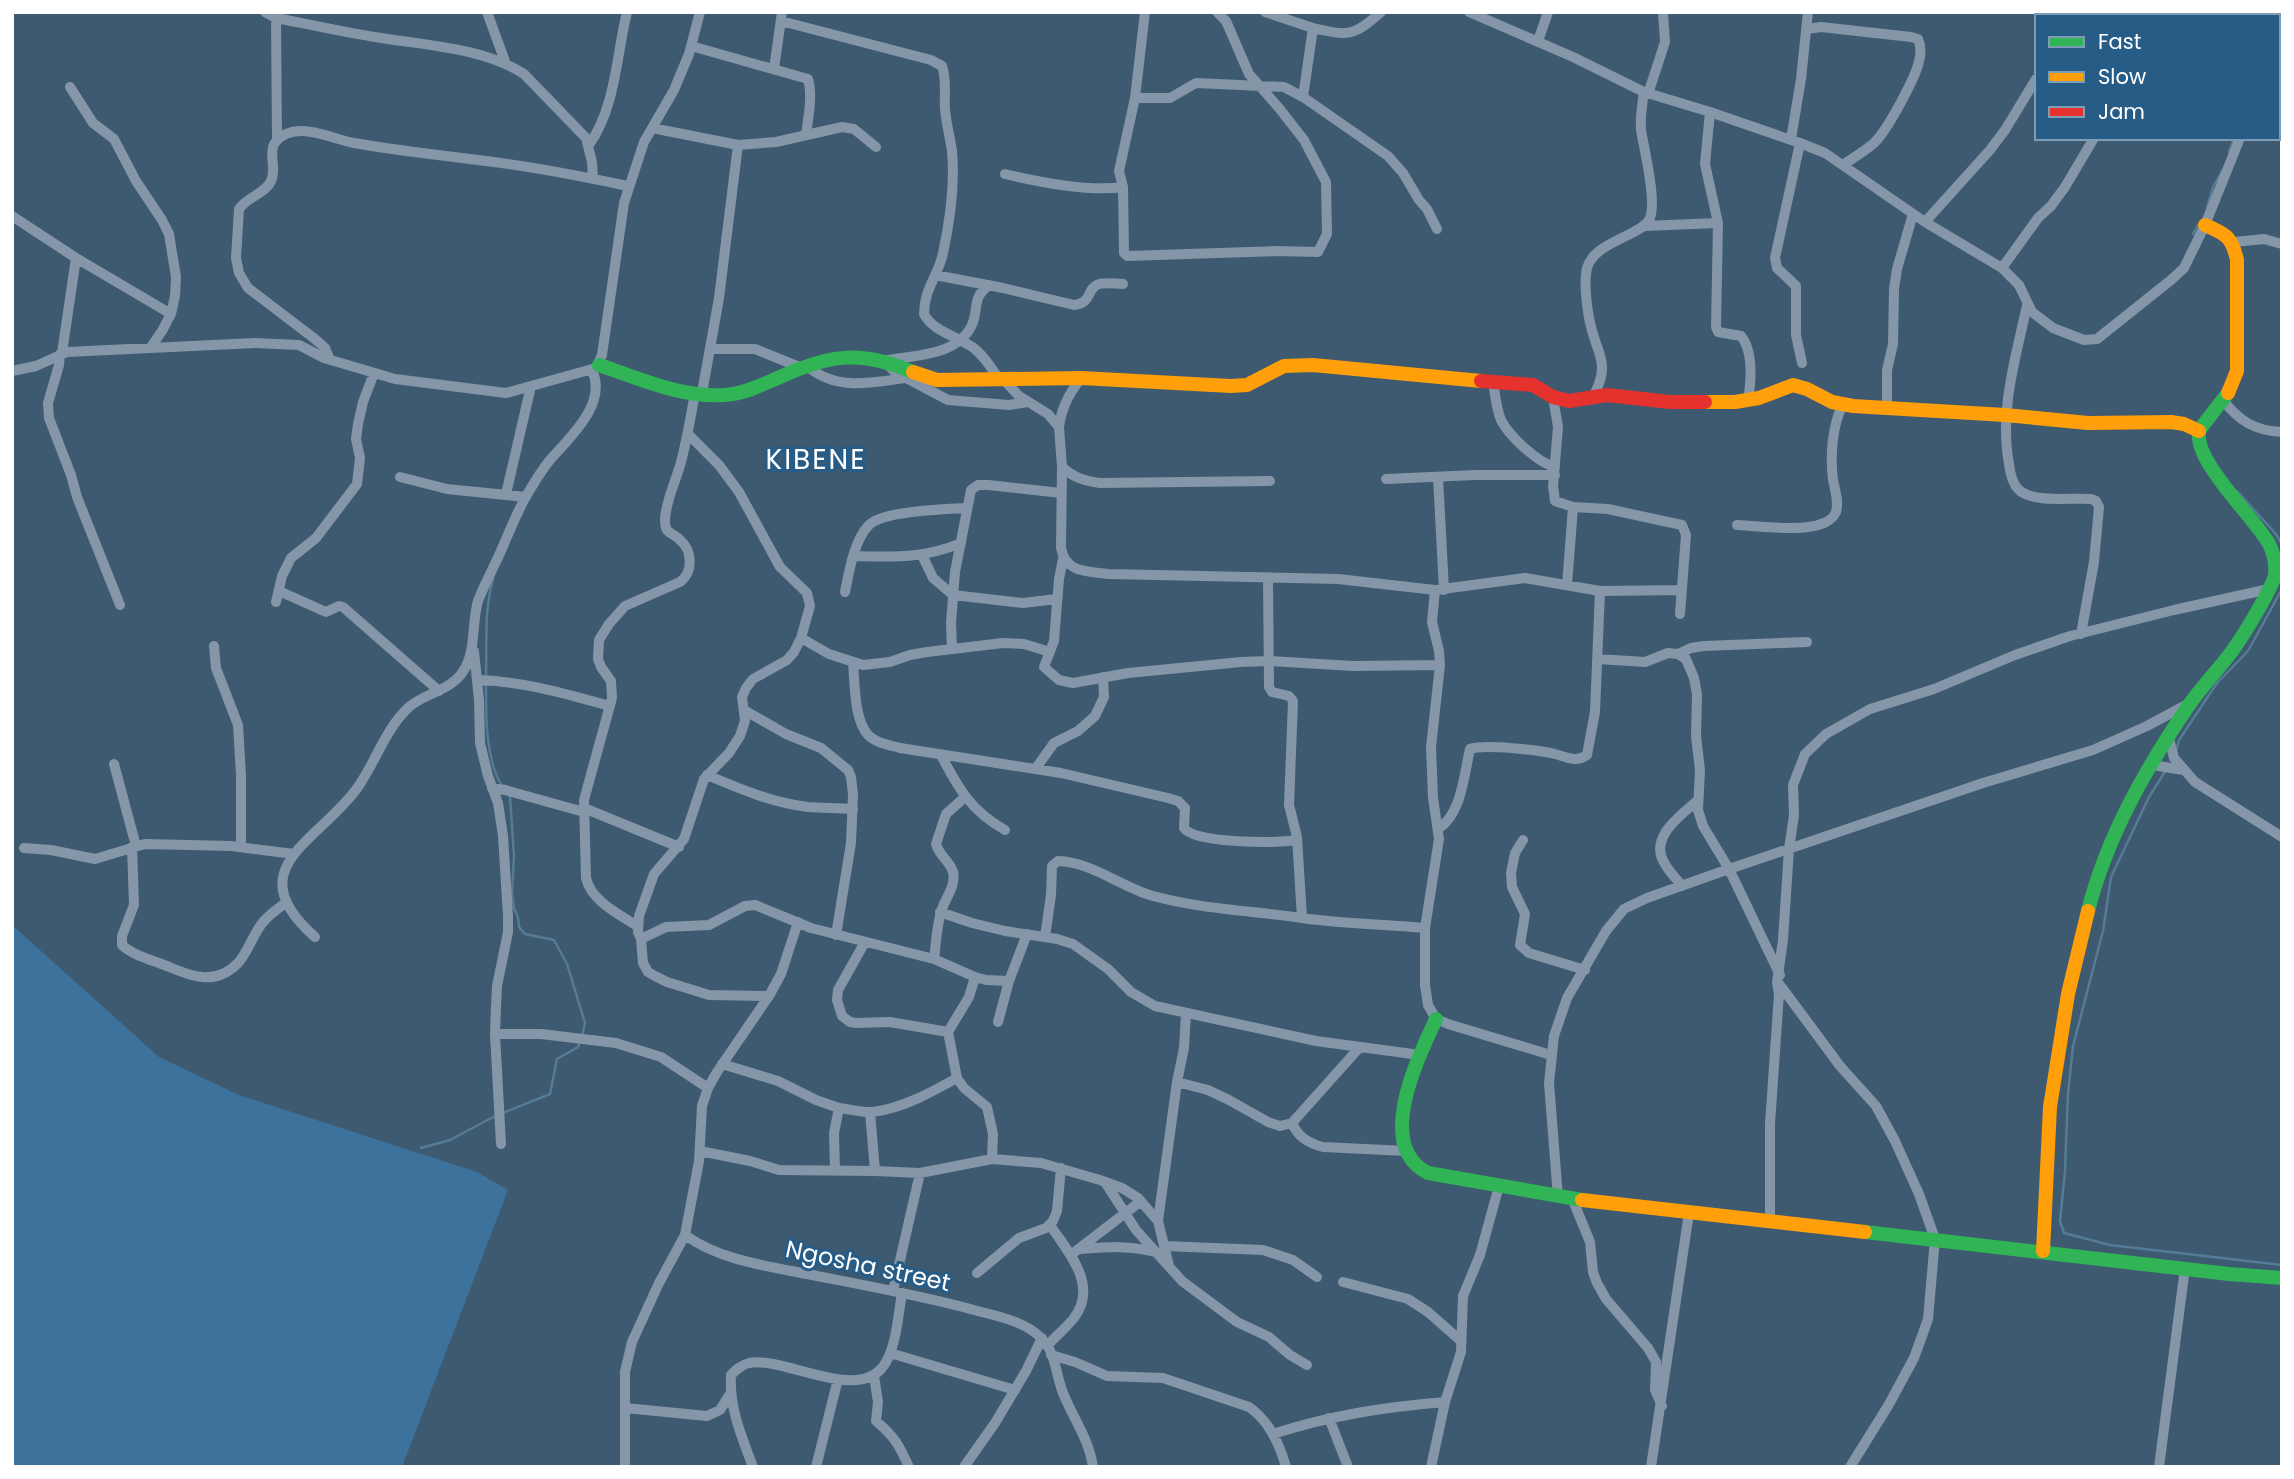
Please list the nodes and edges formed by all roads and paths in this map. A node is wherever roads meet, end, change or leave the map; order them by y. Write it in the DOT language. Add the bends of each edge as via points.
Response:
graph roads {
  1 [pos="265,12"];
  2 [pos="487,12"];
  3 [pos="627,12"];
  4 [pos="700,12"];
  5 [pos="1144,12"];
  6 [pos="1217,12"];
  7 [pos="1265,12"];
  8 [pos="1381,12"];
  9 [pos="1469,12"];
  10 [pos="1548,12"];
  11 [pos="1663,12"];
  12 [pos="1808,12"];
  13 [pos="781,17"];
  14 [pos="276,18"];
  15 [pos="1313,28"];
  16 [pos="1807,29"];
  17 [pos="1538,41"];
  18 [pos="691,46"];
  19 [pos="506,64"];
  20 [pos="774,69"];
  21 [pos="2035,81"];
  22 [pos="1259,86"];
  23 [pos="70,87"];
  24 [pos="1646,93"];
  25 [pos="1303,97"];
  26 [pos="1135,98"];
  27 [pos="1710,112"];
  28 [pos="652,128"];
  29 [pos="806,135"];
  30 [pos="277,140"];
  31 [pos="2093,140"];
  32 [pos="2239,140"];
  33 [pos="1796,141"];
  34 [pos="589,145"];
  35 [pos="738,145"];
  36 [pos="876,147"];
  37 [pos="1843,165"];
  38 [pos="1005,174"];
  39 [pos="593,179"];
  40 [pos="628,186"];
  41 [pos="1122,187"];
  42 [pos="1913,214"];
  43 [pos="12,216"];
  44 [pos="1925,222"];
  45 [pos="1718,223"];
  46 [pos="2205,225"];
  47 [pos="1645,226"];
  48 [pos="1437,229"];
  49 [pos="2234,242"];
  50 [pos="2282,244"];
  51 [pos="76,258"];
  52 [pos="2002,268"];
  53 [pos="935,275"];
  54 [pos="1124,284"];
  55 [pos="989,285"];
  56 [pos="2027,305"];
  57 [pos="171,314"];
  58 [pos="961,340"];
  59 [pos="150,347"];
  60 [pos="711,349"];
  61 [pos="61,354"];
  62 [pos="884,359"];
  63 [pos="330,360"];
  64 [pos="1802,363"];
  65 [pos="596,367"];
  66 [pos="804,367"];
  67 [pos="12,371"];
  68 [pos="374,373"];
  69 [pos="905,377"];
  70 [pos="1081,378"];
  71 [pos="1003,380"];
  72 [pos="1493,382"];
  73 [pos="531,386"];
  74 [pos="699,393"];
  75 [pos="1553,397"];
  76 [pos="1592,399"];
  77 [pos="2223,400"];
  78 [pos="1748,401"];
  79 [pos="1029,402"];
  80 [pos="1843,404"];
  81 [pos="1887,408"];
  82 [pos="2006,415"];
  83 [pos="1059,427"];
  84 [pos="2199,431"];
  85 [pos="2282,432"];
  86 [pos="688,434"];
  87 [pos="1062,467"];
  88 [pos="1555,471"];
  89 [pos="400,477"];
  90 [pos="1438,477"];
  91 [pos="1386,479"];
  92 [pos="1270,481"];
  93 [pos="506,494"];
  94 [pos="1061,494"];
  95 [pos="526,497"];
  96 [pos="1573,507"];
  97 [pos="966,508"];
  98 [pos="1737,525"];
  99 [pos="961,543"];
  100 [pos="922,555"];
  101 [pos="853,556"];
  102 [pos="1063,559"];
  103 [pos="1268,578"];
  104 [pos="2276,582"];
  105 [pos="1567,585"];
  106 [pos="1440,590"];
  107 [pos="1682,590"];
  108 [pos="1600,591"];
  109 [pos="845,592"];
  110 [pos="953,595"];
  111 [pos="1057,599"];
  112 [pos="120,605"];
  113 [pos="1680,614"];
  114 [pos="2081,634"];
  115 [pos="801,638"];
  116 [pos="1807,642"];
  117 [pos="473,643"];
  118 [pos="214,646"];
  119 [pos="952,649"];
  120 [pos="1050,652"];
  121 [pos="1678,654"];
  122 [pos="1598,659"];
  123 [pos="1269,661"];
  124 [pos="853,664"];
  125 [pos="1440,665"];
  126 [pos="1103,677"];
  127 [pos="477,680"];
  128 [pos="439,691"];
  129 [pos="2190,703"];
  130 [pos="610,706"];
  131 [pos="744,710"];
  132 [pos="2169,739"];
  133 [pos="941,755"];
  134 [pos="114,764"];
  135 [pos="2153,765"];
  136 [pos="1036,768"];
  137 [pos="2183,770"];
  138 [pos="708,775"];
  139 [pos="492,788"];
  140 [pos="965,797"];
  141 [pos="1697,801"];
  142 [pos="853,809"];
  143 [pos="584,810"];
  144 [pos="1438,829"];
  145 [pos="1005,830"];
  146 [pos="2282,837"];
  147 [pos="1297,840"];
  148 [pos="1523,840"];
  149 [pos="241,846"];
  150 [pos="134,847"];
  151 [pos="679,847"];
  152 [pos="24,848"];
  153 [pos="1789,849"];
  154 [pos="294,854"];
  155 [pos="1729,869"];
  156 [pos="1682,887"];
  157 [pos="285,903"];
  158 [pos="940,912"];
  159 [pos="1302,918"];
  160 [pos="798,922"];
  161 [pos="637,926"];
  162 [pos="1425,928"];
  163 [pos="1027,934"];
  164 [pos="836,935"];
  165 [pos="315,937"];
  166 [pos="1045,937"];
  167 [pos="640,939"];
  168 [pos="865,942"];
  169 [pos="934,958"];
  170 [pos="1585,970"];
  171 [pos="975,977"];
  172 [pos="1779,978"];
  173 [pos="1009,981"];
  174 [pos="769,996"];
  175 [pos="1186,1014"];
  176 [pos="1436,1019"];
  177 [pos="998,1022"];
  178 [pos="948,1032"];
  179 [pos="495,1034"];
  180 [pos="1359,1048"];
  181 [pos="1420,1055"];
  182 [pos="1551,1055"];
  183 [pos="722,1064"];
  184 [pos="957,1078"];
  185 [pos="1177,1082"];
  186 [pos="708,1088"];
  187 [pos="839,1108"];
  188 [pos="870,1112"];
  189 [pos="1292,1123"];
  190 [pos="501,1144"];
  191 [pos="700,1151"];
  192 [pos="1406,1151"];
  193 [pos="992,1160"];
  194 [pos="1060,1168"];
  195 [pos="835,1170"];
  196 [pos="875,1171"];
  197 [pos="920,1173"];
  198 [pos="1105,1181"];
  199 [pos="1499,1186"];
  200 [pos="1565,1197"];
  201 [pos="1141,1201"];
  202 [pos="1689,1213"];
  203 [pos="1125,1215"];
  204 [pos="1158,1221"];
  205 [pos="1770,1222"];
  206 [pos="1050,1225"];
  207 [pos="685,1235"];
  208 [pos="1935,1239"];
  209 [pos="1166,1246"];
  210 [pos="2043,1251"];
  211 [pos="1074,1252"];
  212 [pos="1156,1252"];
  213 [pos="1169,1266"];
  214 [pos="2185,1268"];
  215 [pos="977,1273"];
  216 [pos="1317,1277"];
  217 [pos="2282,1278"];
  218 [pos="1343,1282"];
  219 [pos="897,1292"];
  220 [pos="1461,1341"];
  221 [pos="1047,1346"];
  222 [pos="890,1353"];
  223 [pos="1307,1365"];
  224 [pos="874,1376"];
  225 [pos="838,1379"];
  226 [pos="1015,1390"];
  227 [pos="730,1394"];
  228 [pos="1445,1402"];
  229 [pos="1662,1406"];
  230 [pos="625,1408"];
  231 [pos="1329,1418"];
  232 [pos="1273,1434"];
  233 [pos="625,1467"];
  234 [pos="753,1467"];
  235 [pos="816,1467"];
  236 [pos="909,1467"];
  237 [pos="964,1467"];
  238 [pos="1093,1467"];
  239 [pos="1286,1467"];
  240 [pos="1348,1467"];
  241 [pos="1431,1467"];
  242 [pos="1651,1467"];
  243 [pos="1850,1467"];
  244 [pos="2159,1467"];
  1 -- 14 [label="street"];
  2 -- 19 [label="street"];
  3 -- 34 [label="street" via="612,92"];
  4 -- 18 [label="street"];
  5 -- 26 [label="street"];
  6 -- 22 [label="street"];
  7 -- 15 [label="street"];
  8 -- 15 [label="street" via="1359,30 1343,35"];
  9 -- 17 [label="street"];
  10 -- 17 [label="street"];
  11 -- 24 [label="street" via="1665,42"];
  12 -- 16 [label="street"];
  13 -- 20 [label="street"];
  13 -- 53 [label="street" via="942,66 953,177 943,253"];
  14 -- 19 [label="street" via="448,48"];
  14 -- 30 [label="street"];
  15 -- 25 [label="street"];
  16 -- 33 [label="street"];
  16 -- 37 [label="street" via="1911,37 1920,44 1916,71 1891,120 1875,142"];
  17 -- 24 [label="street"];
  18 -- 20 [label="street"];
  18 -- 28 [label="street"];
  19 -- 34 [label="street" via="524,74"];
  20 -- 29 [label="street" via="809,81"];
  21 -- 44 [label="street" via="1990,150"];
  22 -- 25 [label="street" via="1284,87"];
  22 -- 26 [label="street" via="1196,83 1171,97"];
  22 -- 41 [label="street" via="1304,141 1326,182 1327,234 1318,252 1127,256"];
  23 -- 57 [label="street" via="93,123 114,139 169,234 176,277"];
  24 -- 27 [label="street"];
  24 -- 47 [label="street" via="1641,130 1652,205"];
  25 -- 48 [label="street" via="1388,156"];
  26 -- 41 [label="street" via="1119,171"];
  27 -- 33 [label="street"];
  27 -- 45 [label="street" via="1704,164"];
  28 -- 35 [label="street"];
  28 -- 40 [label="street"];
  29 -- 35 [label="street"];
  29 -- 36 [label="street" via="854,129"];
  30 -- 39 [label="street" via="303,131 388,149"];
  30 -- 63 [label="street" via="271,154 272,180 239,209 239,273 248,288 325,348"];
  31 -- 52 [label="street" via="2065,187"];
  32 -- 46 [label="street"];
  33 -- 37 [label="street"];
  33 -- 64 [label="street" via="1775,258 1777,268 1796,286 1796,335"];
  34 -- 39 [label="street"];
  35 -- 60 [label="street"];
  37 -- 42 [label="street"];
  38 -- 41 [label="street" via="1091,188"];
  39 -- 40 [label="street"];
  40 -- 65 [label="street"];
  42 -- 44 [label="street"];
  42 -- 81 [label="street" via="1894,289"];
  43 -- 51 [label="street"];
  44 -- 52 [label="street"];
  45 -- 47 [label="street"];
  45 -- 78 [label="street" via="1716,327 1722,334 1741,336 1745,341"];
  46 -- 49 [label="street"];
  46 -- 56 [label="street" via="2183,268 2171,281 2097,339 2084,340 2053,328"];
  47 -- 76 [label="street" via="1611,243 1587,265 1589,319 1602,369"];
  49 -- 50 [label="street"];
  49 -- 77 [label="street" via="2238,260 2236,382"];
  51 -- 57 [label="street"];
  51 -- 61 [label="street"];
  52 -- 56 [label="street" via="2019,285"];
  53 -- 55 [label="street"];
  53 -- 58 [label="street" via="924,296 923,314"];
  54 -- 55 [label="street" via="1100,284 1089,299 1074,305"];
  55 -- 58 [label="street" via="980,293 973,321"];
  56 -- 82 [label="street"];
  57 -- 59 [label="street"];
  58 -- 62 [label="street" via="926,355"];
  58 -- 71 [label="street" via="984,356"];
  59 -- 61 [label="street"];
  59 -- 63 [label="street" via="287,343"];
  60 -- 66 [label="street" via="755,349"];
  60 -- 74 [label="street"];
  61 -- 67 [label="street"];
  61 -- 112 [label="street" via="48,403 49,418"];
  62 -- 66 [label="street" via="845,358"];
  62 -- 69 [label="street"];
  62 -- 71 [label="street" via="937,380"];
  63 -- 68 [label="street"];
  65 -- 73 [label="street"];
  65 -- 74 [label="street"];
  65 -- 95 [label="street" via="589,411"];
  66 -- 69 [label="street" via="843,383"];
  66 -- 74 [label="street" via="740,393"];
  68 -- 73 [label="street" via="495,392 513,393"];
  68 -- 128 [label="street" via="358,424 357,484 316,538 291,558 278,596 326,612 343,607"];
  69 -- 79 [label="street" via="948,400"];
  70 -- 71 [label="street"];
  70 -- 72 [label="street" via="1247,385 1284,366 1303,364"];
  70 -- 83 [label="street" via="1061,410"];
  71 -- 79 [label="street"];
  72 -- 75 [label="street" via="1532,385"];
  72 -- 88 [label="street" via="1507,428"];
  73 -- 93 [label="street"];
  74 -- 86 [label="street"];
  75 -- 76 [label="street"];
  75 -- 88 [label="street" via="1558,427"];
  76 -- 78 [label="street" via="1607,395 1670,402"];
  77 -- 84 [label="street"];
  77 -- 85 [label="street" via="2250,426"];
  78 -- 80 [label="street" via="1793,385"];
  79 -- 83 [label="street"];
  80 -- 81 [label="street"];
  80 -- 98 [label="street" via="1834,440 1834,517 1808,527"];
  81 -- 82 [label="street"];
  82 -- 84 [label="street" via="2088,423 2171,422"];
  82 -- 114 [label="street" via="2008,458 2018,489 2036,498 2091,499 2099,507"];
  83 -- 87 [label="street"];
  84 -- 104 [label="street" via="2202,452 2269,544 2275,557"];
  86 -- 115 [label="street" via="727,474 780,567 809,597"];
  86 -- 130 [label="street" via="665,523 686,547 690,568 680,582 625,606 599,640 598,659 611,681"];
  87 -- 92 [label="street" via="1081,480 1100,483"];
  87 -- 94 [label="street"];
  88 -- 90 [label="street"];
  88 -- 96 [label="street" via="1555,500"];
  89 -- 93 [label="street" via="447,489"];
  90 -- 91 [label="street"];
  90 -- 106 [label="street"];
  93 -- 95 [label="street"];
  94 -- 97 [label="street" via="978,485 971,490"];
  94 -- 102 [label="street"];
  95 -- 117 [label="street" via="479,601"];
  96 -- 105 [label="street"];
  96 -- 107 [label="street" via="1608,509 1682,525 1686,535"];
  97 -- 99 [label="street"];
  97 -- 101 [label="street" via="909,512 873,522"];
  99 -- 100 [label="street"];
  99 -- 110 [label="street"];
  100 -- 101 [label="street"];
  100 -- 110 [label="street" via="933,578"];
  101 -- 109 [label="street"];
  102 -- 103 [label="street" via="1078,569 1108,575"];
  102 -- 111 [label="street"];
  103 -- 106 [label="street" via="1350,579"];
  103 -- 123 [label="street"];
  104 -- 114 [label="street"];
  104 -- 129 [label="street" via="2234,649"];
  105 -- 106 [label="street" via="1525,578"];
  105 -- 108 [label="street"];
  106 -- 125 [label="street" via="1432,622"];
  107 -- 108 [label="street"];
  107 -- 113 [label="street"];
  108 -- 122 [label="street"];
  110 -- 111 [label="street" via="1023,603"];
  110 -- 119 [label="street"];
  111 -- 120 [label="street"];
  114 -- 153 [label="street" via="1870,709 1826,734 1798,768"];
  115 -- 124 [label="street"];
  115 -- 131 [label="street" via="787,660 748,684"];
  116 -- 121 [label="street" via="1704,646"];
  117 -- 127 [label="street"];
  117 -- 128 [label="street" via="461,674"];
  118 -- 149 [label="street" via="216,668 238,724"];
  119 -- 120 [label="street" via="1012,642"];
  119 -- 124 [label="street" via="875,665"];
  120 -- 126 [label="street" via="1044,667 1059,680 1073,683"];
  121 -- 122 [label="street" via="1645,662"];
  121 -- 141 [label="street" via="1686,659 1697,694"];
  122 -- 144 [label="street" via="1587,755 1580,760 1474,747 1456,807"];
  123 -- 125 [label="street"];
  123 -- 126 [label="street"];
  123 -- 147 [label="street" via="1270,690 1293,701 1288,793"];
  124 -- 133 [label="street" via="856,699 868,735 890,746"];
  125 -- 144 [label="street" via="1431,747"];
  126 -- 136 [label="street" via="1104,696 1095,716 1054,743"];
  127 -- 130 [label="street" via="542,687"];
  127 -- 139 [label="street" via="480,743"];
  128 -- 154 [label="street" via="406,710 356,789"];
  129 -- 132 [label="street"];
  129 -- 153 [label="street" via="2093,750"];
  130 -- 143 [label="street"];
  131 -- 138 [label="street" via="740,736"];
  131 -- 142 [label="street" via="833,756 851,777"];
  132 -- 135 [label="street"];
  132 -- 137 [label="street"];
  133 -- 136 [label="street"];
  133 -- 140 [label="street"];
  134 -- 150 [label="street"];
  135 -- 137 [label="street"];
  135 -- 210 [label="street" via="2116,829 2093,892 2067,994 2050,1107"];
  136 -- 147 [label="street" via="1178,801 1185,808 1184,828 1191,834 1242,842"];
  137 -- 146 [label="street"];
  138 -- 142 [label="street" via="780,801"];
  138 -- 151 [label="street"];
  139 -- 143 [label="street"];
  139 -- 179 [label="street" via="503,836 508,916"];
  140 -- 145 [label="street" via="987,820"];
  140 -- 158 [label="street" via="946,814 936,844 954,874"];
  141 -- 155 [label="street" via="1703,826"];
  141 -- 156 [label="street" via="1661,840 1661,857"];
  142 -- 164 [label="street"];
  143 -- 151 [label="street"];
  143 -- 161 [label="street" via="588,887"];
  144 -- 162 [label="street"];
  147 -- 159 [label="street"];
  148 -- 170 [label="street" via="1511,873 1511,887 1525,914 1520,945 1529,953"];
  149 -- 150 [label="street"];
  149 -- 154 [label="street"];
  150 -- 152 [label="street" via="95,859"];
  150 -- 157 [label="street" via="134,905 122,945 187,975 207,979 237,964 265,919"];
  151 -- 161 [label="street" via="654,874"];
  153 -- 155 [label="street"];
  153 -- 172 [label="street"];
  154 -- 157 [label="street" via="282,882"];
  155 -- 156 [label="street"];
  155 -- 172 [label="street"];
  156 -- 170 [label="street" via="1624,909"];
  157 -- 165 [label="street"];
  158 -- 163 [label="street"];
  158 -- 169 [label="street"];
  159 -- 162 [label="street"];
  159 -- 166 [label="street" via="1169,900 1058,861 1052,866"];
  160 -- 164 [label="street"];
  160 -- 167 [label="street" via="751,905 709,925 666,927"];
  160 -- 174 [label="street"];
  161 -- 167 [label="street"];
  162 -- 176 [label="street" via="1425,985"];
  163 -- 166 [label="street"];
  163 -- 173 [label="street"];
  164 -- 168 [label="street"];
  166 -- 175 [label="street" via="1084,950 1143,1001"];
  167 -- 174 [label="street" via="648,972 667,982 709,995"];
  168 -- 169 [label="street"];
  168 -- 178 [label="street" via="838,990 842,1016 856,1023 890,1022"];
  169 -- 171 [label="street"];
  170 -- 182 [label="street" via="1558,1020"];
  171 -- 173 [label="street"];
  171 -- 178 [label="street"];
  172 -- 205 [label="street" via="1770,1124"];
  172 -- 208 [label="street" via="1840,1066 1876,1106"];
  173 -- 177 [label="street"];
  174 -- 183 [label="street"];
  175 -- 180 [label="street"];
  175 -- 185 [label="street"];
  176 -- 181 [label="street"];
  176 -- 182 [label="street"];
  178 -- 184 [label="street"];
  179 -- 186 [label="street" via="616,1043 661,1056"];
  179 -- 190 [label="street"];
  180 -- 181 [label="street"];
  180 -- 189 [label="street"];
  181 -- 192 [label="street" via="1403,1111"];
  182 -- 200 [label="street" via="1550,1105"];
  183 -- 186 [label="street"];
  183 -- 187 [label="street" via="778,1081"];
  184 -- 188 [label="street" via="903,1105"];
  184 -- 193 [label="street" via="987,1107"];
  185 -- 189 [label="street" via="1208,1090 1268,1122"];
  185 -- 204 [label="street"];
  186 -- 191 [label="street" via="702,1106"];
  187 -- 188 [label="street"];
  187 -- 195 [label="street"];
  188 -- 196 [label="street"];
  189 -- 192 [label="street" via="1299,1136 1323,1147"];
  191 -- 195 [label="street" via="779,1170"];
  191 -- 207 [label="street"];
  192 -- 199 [label="street" via="1412,1163 1428,1173"];
  193 -- 194 [label="street"];
  193 -- 197 [label="street"];
  194 -- 198 [label="street"];
  194 -- 206 [label="street" via="1057,1211"];
  195 -- 196 [label="street"];
  196 -- 197 [label="street"];
  197 -- 219 [label="street"];
  198 -- 201 [label="street"];
  198 -- 203 [label="street"];
  199 -- 200 [label="street"];
  199 -- 220 [label="street" via="1463,1296"];
  200 -- 202 [label="street"];
  200 -- 229 [label="street" via="1590,1242 1597,1283 1654,1357 1655,1390"];
  201 -- 203 [label="street"];
  201 -- 204 [label="street"];
  202 -- 205 [label="street"];
  202 -- 229 [label="street"];
  203 -- 211 [label="street"];
  203 -- 212 [label="street"];
  204 -- 209 [label="street"];
  205 -- 208 [label="street"];
  206 -- 211 [label="street"];
  206 -- 215 [label="street" via="1019,1238"];
  207 -- 219 [label="street, Ngosha street" via="742,1259"];
  207 -- 230 [label="street" via="632,1342 625,1372"];
  208 -- 210 [label="street"];
  208 -- 243 [label="street" via="1928,1319 1914,1358"];
  209 -- 213 [label="street"];
  209 -- 216 [label="street" via="1262,1250 1293,1260"];
  210 -- 214 [label="street"];
  211 -- 212 [label="street" via="1134,1246"];
  211 -- 221 [label="street" via="1084,1292 1081,1306"];
  212 -- 213 [label="street"];
  213 -- 223 [label="street" via="1237,1322 1269,1337"];
  214 -- 217 [label="street"];
  214 -- 244 [label="street"];
  218 -- 220 [label="street" via="1418,1304"];
  219 -- 221 [label="street, Ngosha street" via="1024,1326"];
  219 -- 222 [label="street"];
  220 -- 228 [label="street" via="1459,1363"];
  221 -- 226 [label="street"];
  221 -- 232 [label="street, Ngosha street" via="1107,1376 1163,1378 1230,1399 1258,1414"];
  221 -- 238 [label="street" via="1087,1441"];
  222 -- 224 [label="street"];
  222 -- 226 [label="street"];
  224 -- 225 [label="street"];
  224 -- 236 [label="street" via="876,1421 898,1441"];
  225 -- 227 [label="street" via="751,1363 731,1375"];
  225 -- 235 [label="street"];
  226 -- 237 [label="street"];
  227 -- 230 [label="street" via="720,1410 706,1416"];
  227 -- 234 [label="street"];
  228 -- 231 [label="street"];
  228 -- 241 [label="street"];
  229 -- 242 [label="street"];
  230 -- 233 [label="street"];
  231 -- 232 [label="street"];
  231 -- 240 [label="street"];
  232 -- 239 [label="street, Ngosha street"];
}
